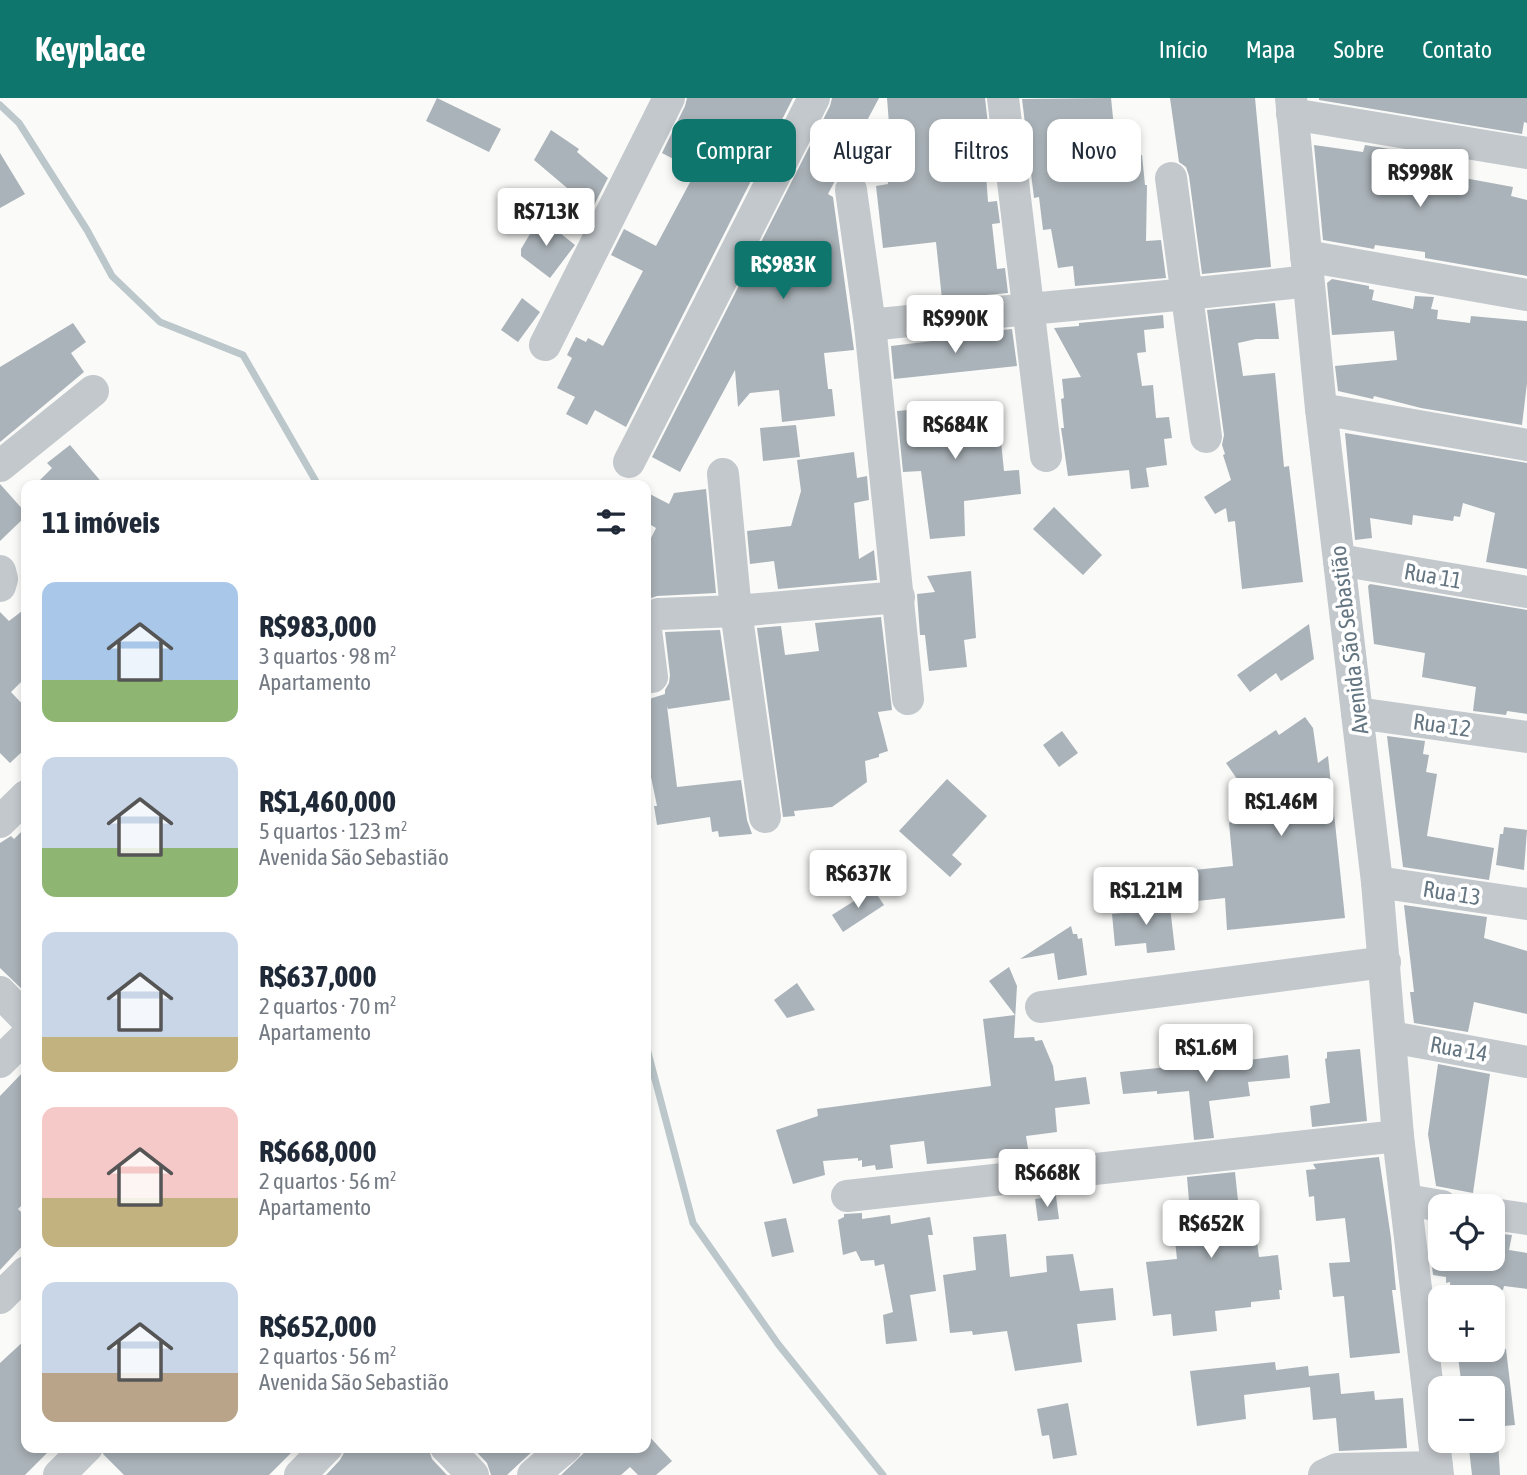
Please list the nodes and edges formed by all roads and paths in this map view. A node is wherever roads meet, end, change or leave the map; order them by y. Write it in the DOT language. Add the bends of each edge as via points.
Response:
graph roads {
  1 [pos="669,98"];
  2 [pos="814,98"];
  3 [pos="1003,98"];
  4 [pos="1291,106"];
  5 [pos="1527,153"];
  6 [pos="1171,178"];
  7 [pos="851,190"];
  8 [pos="1307,269"];
  9 [pos="1186,295"];
  10 [pos="1527,295"];
  11 [pos="1027,308"];
  12 [pos="870,325"];
  13 [pos="545,345"];
  14 [pos="93,391"];
  15 [pos="1321,409"];
  16 [pos="1206,437"];
  17 [pos="1527,444"];
  18 [pos="1046,456"];
  19 [pos="629,462"];
  20 [pos="0,466"];
  21 [pos="723,474"];
  22 [pos="1339,560"];
  23 [pos="0,571"];
  24 [pos="0,586"];
  25 [pos="1527,592"];
  26 [pos="899,597"];
  27 [pos="736,611"];
  28 [pos="651,618"];
  29 [pos="651,669"];
  30 [pos="652,677"];
  31 [pos="908,699"];
  32 [pos="1357,713"];
  33 [pos="1527,737"];
  34 [pos="21,801"];
  35 [pos="765,817"];
  36 [pos="0,822"];
  37 [pos="1377,881"];
  38 [pos="1527,904"];
  39 [pos="1385,962"];
  40 [pos="0,992"];
  41 [pos="1041,1007"];
  42 [pos="21,1014"];
  43 [pos="1391,1037"];
  44 [pos="21,1041"];
  45 [pos="0,1062"];
  46 [pos="1527,1062"];
  47 [pos="1398,1136"];
  48 [pos="847,1196"];
  49 [pos="1406,1200"];
  50 [pos="1428,1204"];
  51 [pos="1505,1216"];
  52 [pos="1527,1219"];
  53 [pos="21,1277"];
  54 [pos="0,1298"];
  55 [pos="82,1453"];
  56 [pos="321,1453"];
  57 [pos="452,1453"];
  58 [pos="559,1453"];
  59 [pos="1437,1471"];
  60 [pos="59,1475"];
  61 [pos="300,1475"];
  62 [pos="472,1475"];
  63 [pos="533,1475"];
  64 [pos="1324,1475"];
  1 -- 13 [label="street"];
  2 -- 19 [label="street"];
  3 -- 11 [label="street"];
  4 -- 5 [label="street"];
  4 -- 8 [label="street, Avenida São Sebastião"];
  6 -- 9 [label="street"];
  7 -- 12 [label="street"];
  8 -- 9 [label="street"];
  8 -- 10 [label="street"];
  8 -- 15 [label="street, Avenida São Sebastião"];
  9 -- 11 [label="street"];
  9 -- 16 [label="street"];
  11 -- 12 [label="street"];
  11 -- 18 [label="street"];
  12 -- 26 [label="street"];
  14 -- 20 [label="street"];
  15 -- 17 [label="street"];
  15 -- 22 [label="street, Avenida São Sebastião"];
  21 -- 27 [label="street"];
  22 -- 25 [label="street, Rua 11"];
  22 -- 32 [label="street, Avenida São Sebastião"];
  23 -- 24 [label="street"];
  26 -- 27 [label="street"];
  26 -- 31 [label="street"];
  27 -- 28 [label="street" via="658,614"];
  27 -- 35 [label="street"];
  29 -- 30 [label="street"];
  32 -- 33 [label="street, Rua 12"];
  32 -- 37 [label="street, Avenida São Sebastião"];
  34 -- 36 [label="street"];
  37 -- 38 [label="street, Rua 13"];
  37 -- 39 [label="street, Avenida São Sebastião"];
  39 -- 41 [label="street"];
  39 -- 43 [label="street, Avenida São Sebastião"];
  40 -- 42 [label="street"];
  43 -- 46 [label="street, Rua 14"];
  43 -- 47 [label="street, Avenida São Sebastião"];
  44 -- 45 [label="street"];
  47 -- 48 [label="street"];
  47 -- 49 [label="street, Avenida São Sebastião"];
  49 -- 50 [label="street"];
  49 -- 59 [label="street, Avenida São Sebastião"];
  51 -- 52 [label="street"];
  53 -- 54 [label="street"];
  55 -- 60 [label="street"];
  56 -- 61 [label="street"];
  57 -- 62 [label="street"];
  58 -- 63 [label="street"];
  59 -- 64 [label="street" via="1337,1469"];
}
